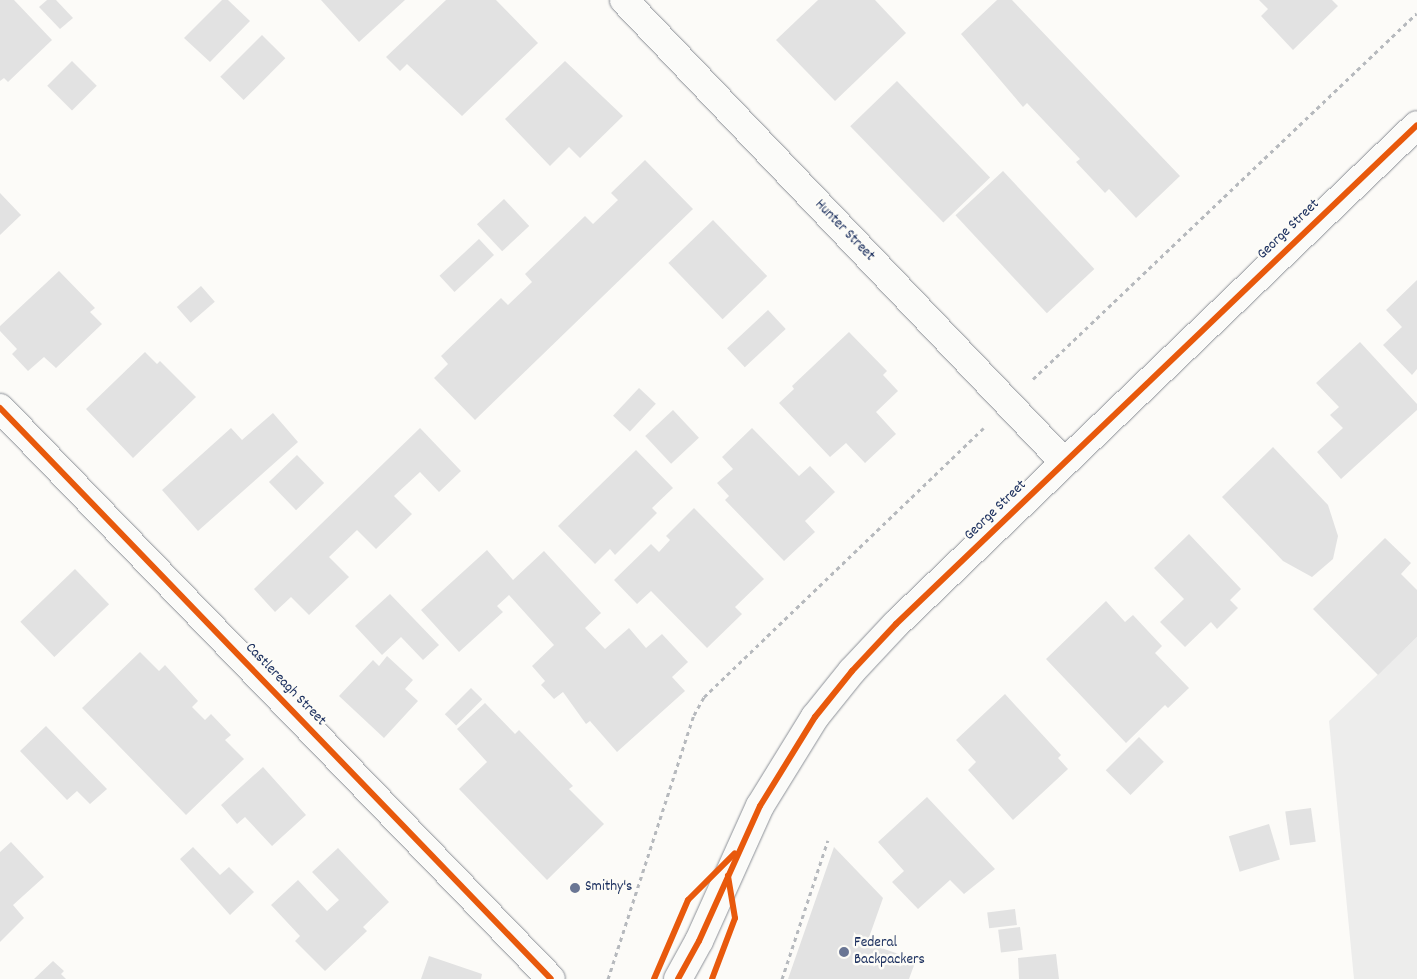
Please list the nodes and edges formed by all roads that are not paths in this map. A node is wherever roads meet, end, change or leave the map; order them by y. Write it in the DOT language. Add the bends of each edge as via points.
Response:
graph roads {
  1 [pos="624,0"];
  2 [pos="1417,125"];
  3 [pos="0,408"];
  4 [pos="1064,462"];
  5 [pos="699,941"];
  6 [pos="551,979"];
  7 [pos="678,979"];
  8 [pos="691,979"];
  1 -- 4 [label="street, Hunter Street"];
  2 -- 4 [label="street, George Street"];
  3 -- 6 [label="street, Castlereagh Street"];
  4 -- 5 [label="street, George Street" via="896,624 815,717 760,806"];
  5 -- 7 [label="street, George Street"];
  5 -- 8 [label="street, George Street"];
}
